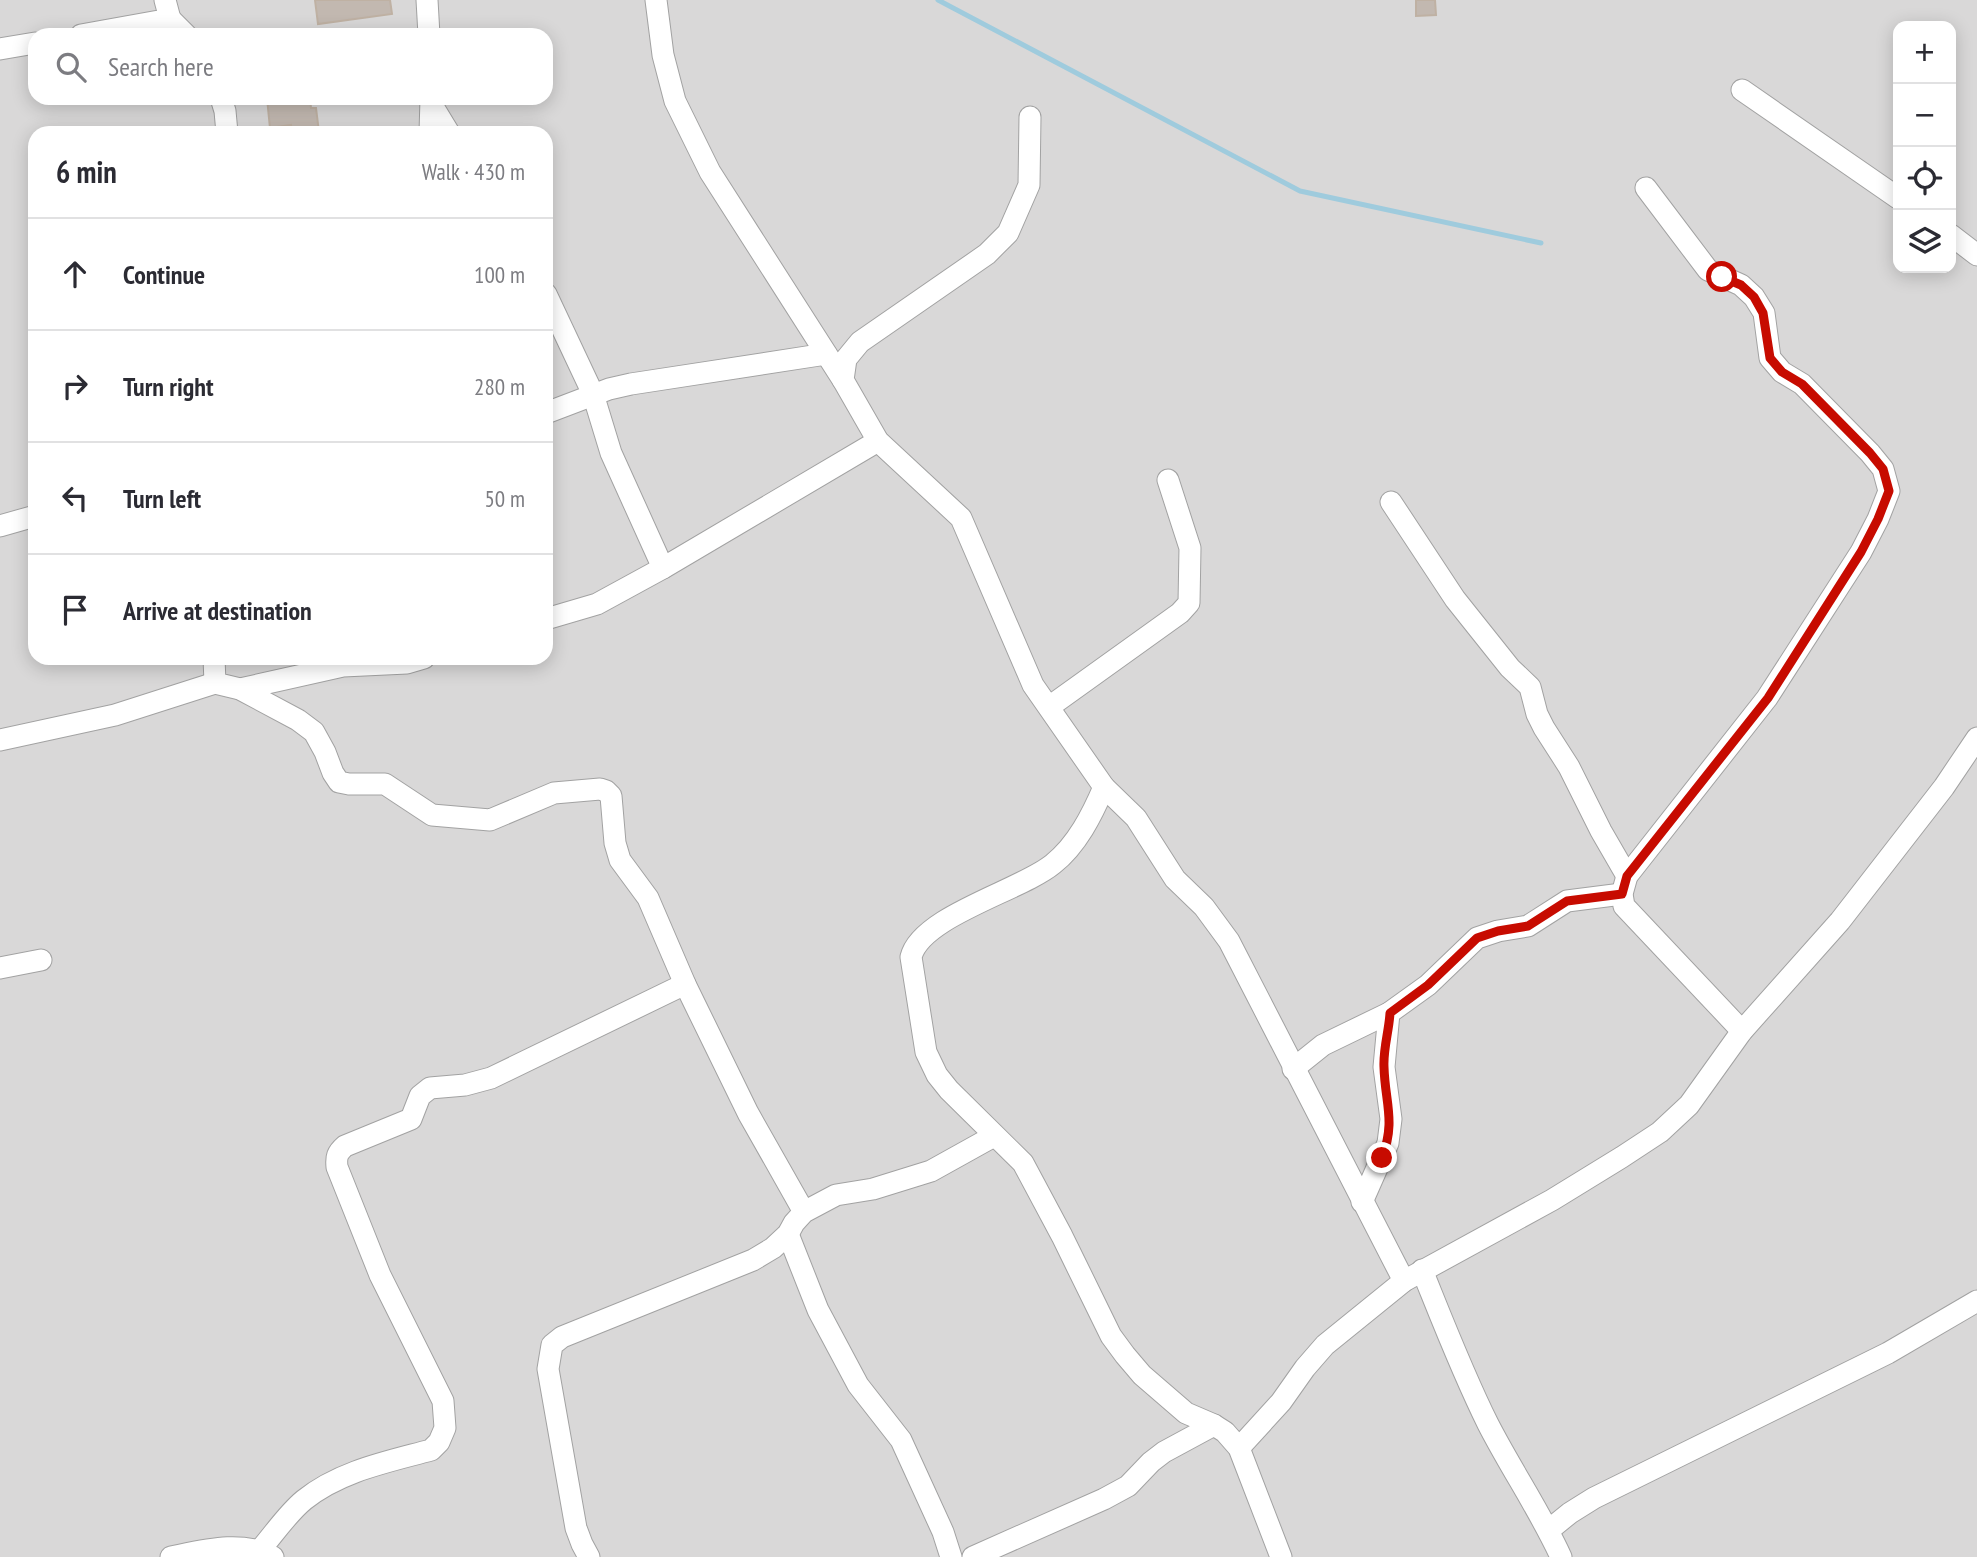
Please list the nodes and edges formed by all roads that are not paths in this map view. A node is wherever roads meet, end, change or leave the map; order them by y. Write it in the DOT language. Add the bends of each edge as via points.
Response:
graph roads {
  1 [pos="427,0"];
  2 [pos="656,0"];
  3 [pos="168,10"];
  4 [pos="105,28"];
  5 [pos="181,28"];
  6 [pos="429,28"];
  7 [pos="28,44"];
  8 [pos="0,49"];
  9 [pos="1742,90"];
  10 [pos="223,105"];
  11 [pos="431,105"];
  12 [pos="433,105"];
  13 [pos="1030,117"];
  14 [pos="226,126"];
  15 [pos="430,126"];
  16 [pos="445,126"];
  17 [pos="1646,188"];
  18 [pos="1893,195"];
  19 [pos="1956,239"];
  20 [pos="1977,255"];
  21 [pos="553,308"];
  22 [pos="826,354"];
  23 [pos="843,380"];
  24 [pos="593,394"];
  25 [pos="553,410"];
  26 [pos="878,440"];
  27 [pos="1168,480"];
  28 [pos="1391,502"];
  29 [pos="28,518"];
  30 [pos="0,526"];
  31 [pos="663,569"];
  32 [pos="553,617"];
  33 [pos="214,665"];
  34 [pos="364,665"];
  35 [pos="215,683"];
  36 [pos="240,690"];
  37 [pos="1049,707"];
  38 [pos="1977,738"];
  39 [pos="0,740"];
  40 [pos="1104,788"];
  41 [pos="1624,885"];
  42 [pos="41,960"];
  43 [pos="0,968"];
  44 [pos="685,984"];
  45 [pos="1390,1013"];
  46 [pos="1742,1031"];
  47 [pos="1293,1069"];
  48 [pos="994,1136"];
  49 [pos="1363,1202"];
  50 [pos="804,1212"];
  51 [pos="788,1234"];
  52 [pos="1413,1275"];
  53 [pos="1977,1301"];
  54 [pos="1214,1425"];
  55 [pos="1239,1448"];
  56 [pos="1549,1530"];
  57 [pos="267,1553"];
  58 [pos="171,1557"];
  59 [pos="589,1557"];
  60 [pos="951,1557"];
  61 [pos="972,1557"];
  62 [pos="1281,1557"];
  63 [pos="1561,1557"];
  1 -- 6 [label="street"];
  2 -- 22 [label="street" via="675,101 709,172"];
  3 -- 4 [label="street"];
  3 -- 5 [label="street"];
  7 -- 8 [label="street"];
  9 -- 18 [label="street"];
  10 -- 14 [label="street"];
  11 -- 15 [label="street"];
  12 -- 16 [label="street"];
  13 -- 23 [label="street" via="1029,185 1008,233 987,254 860,342 846,359"];
  17 -- 41 [label="street" via="1708,270 1741,285 1754,297 1763,313 1770,358 1870,453 1883,469 1889,491 1861,552 1768,698"];
  19 -- 20 [label="street"];
  21 -- 24 [label="street"];
  22 -- 23 [label="street"];
  22 -- 24 [label="street"];
  23 -- 26 [label="street"];
  24 -- 25 [label="street"];
  24 -- 31 [label="street" via="611,453"];
  26 -- 31 [label="street"];
  26 -- 37 [label="street" via="961,519 1033,685"];
  27 -- 37 [label="street" via="1190,548 1189,603"];
  28 -- 41 [label="street" via="1455,599 1530,687 1537,714 1569,767"];
  29 -- 30 [label="street"];
  31 -- 32 [label="street" via="597,604"];
  33 -- 35 [label="street"];
  34 -- 36 [label="street"];
  35 -- 36 [label="street"];
  35 -- 39 [label="street" via="115,715"];
  36 -- 44 [label="street" via="314,732 339,782 385,784 432,815 490,820 554,793 607,791 617,853 648,898"];
  37 -- 40 [label="street"];
  38 -- 46 [label="street" via="1840,920"];
  40 -- 47 [label="street" via="1136,818 1175,879 1229,941"];
  40 -- 48 [label="street" via="1086,823 1054,864 968,907 913,947 926,1052 943,1082"];
  41 -- 45 [label="street" via="1567,901 1528,926 1477,938 1428,985"];
  41 -- 46 [label="street" via="1624,906"];
  42 -- 43 [label="street"];
  44 -- 50 [label="street"];
  44 -- 57 [label="street" via="491,1078 430,1088 420,1096 411,1119 340,1150 337,1167 380,1275 443,1401 445,1428 431,1450 361,1469 325,1485 302,1502"];
  45 -- 47 [label="street" via="1323,1045"];
  45 -- 49 [label="street" via="1384,1067 1391,1119 1388,1143"];
  46 -- 52 [label="street" via="1689,1105 1660,1132 1552,1200"];
  47 -- 49 [label="street"];
  48 -- 50 [label="street" via="931,1171 836,1195"];
  48 -- 54 [label="street" via="1023,1163 1125,1355 1186,1413"];
  49 -- 52 [label="street"];
  50 -- 51 [label="street"];
  51 -- 59 [label="street" via="754,1260 552,1345 548,1369 576,1528"];
  51 -- 60 [label="street" via="818,1310 858,1384 901,1440"];
  52 -- 55 [label="street" via="1325,1345"];
  52 -- 56 [label="street"];
  53 -- 56 [label="street" via="1888,1353 1594,1498"];
  54 -- 55 [label="street"];
  54 -- 61 [label="street" via="1164,1452 1128,1486"];
  55 -- 62 [label="street"];
  56 -- 63 [label="street"];
  57 -- 58 [label="street" via="239,1546"];
}
